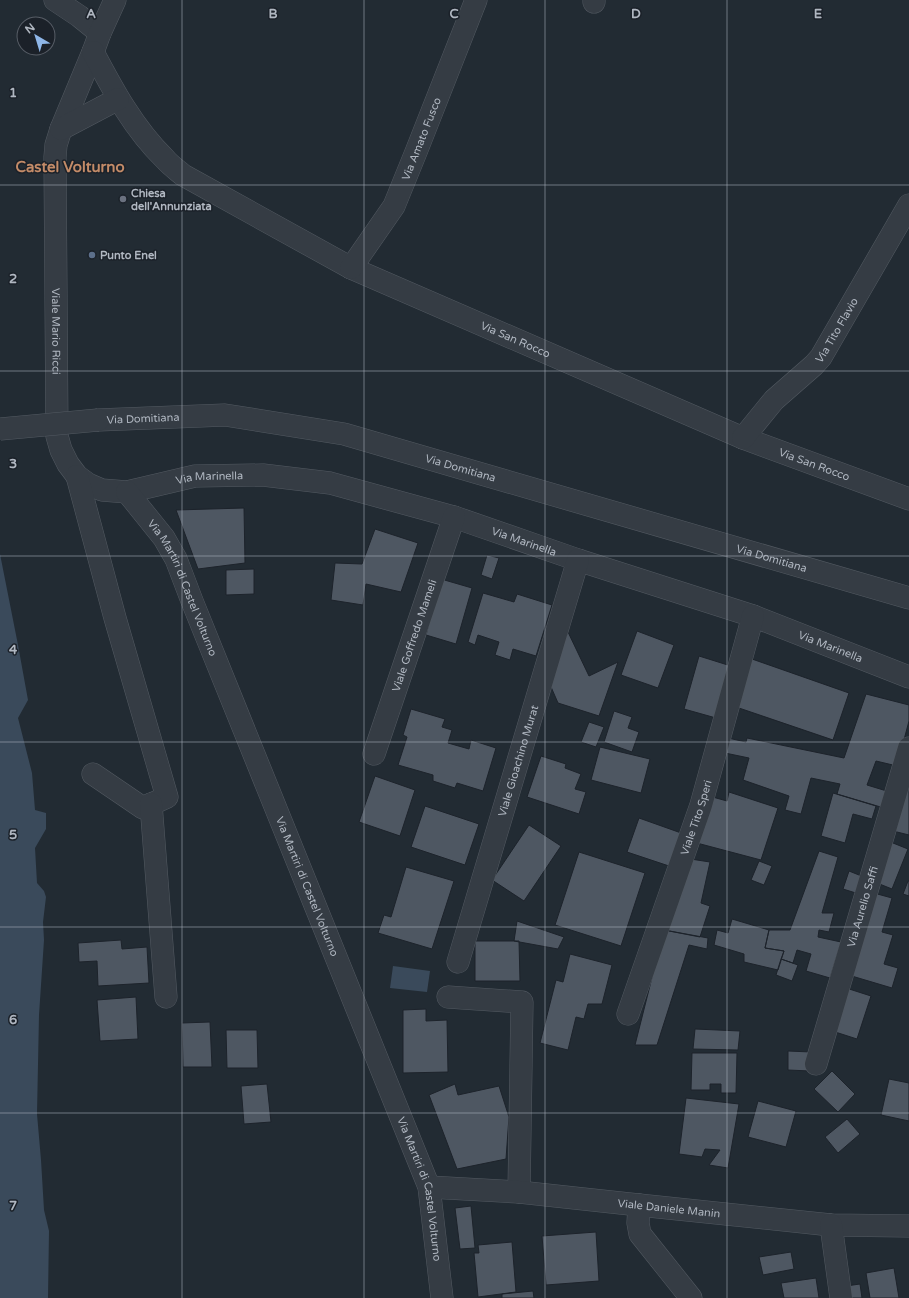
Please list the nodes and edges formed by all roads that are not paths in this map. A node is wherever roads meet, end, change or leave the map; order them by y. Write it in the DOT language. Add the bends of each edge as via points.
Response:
graph roads {
  1 [pos="55,0"];
  2 [pos="115,0"];
  3 [pos="476,0"];
  4 [pos="96,43"];
  5 [pos="118,99"];
  6 [pos="60,129"];
  7 [pos="909,204"];
  8 [pos="351,268"];
  9 [pos="0,429"];
  10 [pos="743,438"];
  11 [pos="77,476"];
  12 [pos="127,492"];
  13 [pos="909,499"];
  14 [pos="454,517"];
  15 [pos="578,560"];
  16 [pos="909,598"];
  17 [pos="753,616"];
  18 [pos="909,677"];
  19 [pos="909,748"];
  20 [pos="374,754"];
  21 [pos="93,774"];
  22 [pos="151,804"];
  23 [pos="458,962"];
  24 [pos="166,996"];
  25 [pos="448,997"];
  26 [pos="628,1014"];
  27 [pos="816,1064"];
  28 [pos="429,1186"];
  29 [pos="520,1192"];
  30 [pos="639,1205"];
  31 [pos="831,1225"];
  32 [pos="909,1226"];
  33 [pos="442,1298"];
  34 [pos="691,1298"];
  35 [pos="841,1298"];
  1 -- 4 [label="street" via="79,16"];
  2 -- 4 [label="street, Viale Mario Ricci"];
  3 -- 8 [label="street, Via Amato Fusco" via="394,206"];
  4 -- 5 [label="street, Via San Rocco"];
  4 -- 6 [label="street, Viale Mario Ricci"];
  5 -- 6 [label="street"];
  5 -- 8 [label="street, Via San Rocco" via="145,137 165,160 184,175"];
  6 -- 11 [label="street, Viale Mario Ricci" via="55,157 57,436 68,464"];
  7 -- 10 [label="street, Via Tito Flavio" via="821,357 774,400"];
  8 -- 10 [label="street, Via San Rocco"];
  9 -- 16 [label="street, Via Domitiana, bridge" via="98,420 226,414 344,434"];
  10 -- 13 [label="street, Via San Rocco"];
  11 -- 12 [label="street, Viale Mario Ricci" via="102,490"];
  11 -- 22 [label="street" via="166,797"];
  12 -- 14 [label="street, Via Marinella" via="195,476 263,475 330,482"];
  12 -- 28 [label="street, Via Martiri di Castel Volturno" via="164,538 176,559"];
  14 -- 15 [label="street, Via Marinella"];
  14 -- 20 [label="street, Viale Goffredo Mameli"];
  15 -- 17 [label="street, Via Marinella"];
  15 -- 23 [label="street, Viale Gioachino Murat"];
  17 -- 18 [label="street, Via Marinella"];
  17 -- 26 [label="street, Viale Tito Speri" via="701,805"];
  19 -- 27 [label="street, Via Aurelio Saffi"];
  21 -- 22 [label="street" via="143,808"];
  22 -- 24 [label="street"];
  25 -- 29 [label="street" via="522,1002"];
  28 -- 29 [label="street, Viale Daniele Manin"];
  28 -- 33 [label="street, Via Martiri di Castel Volturno"];
  29 -- 30 [label="street, Viale Daniele Manin"];
  30 -- 31 [label="street, Viale Daniele Manin"];
  30 -- 34 [label="street" via="640,1234"];
  31 -- 32 [label="street, Viale Daniele Manin"];
  31 -- 35 [label="street"];
}
